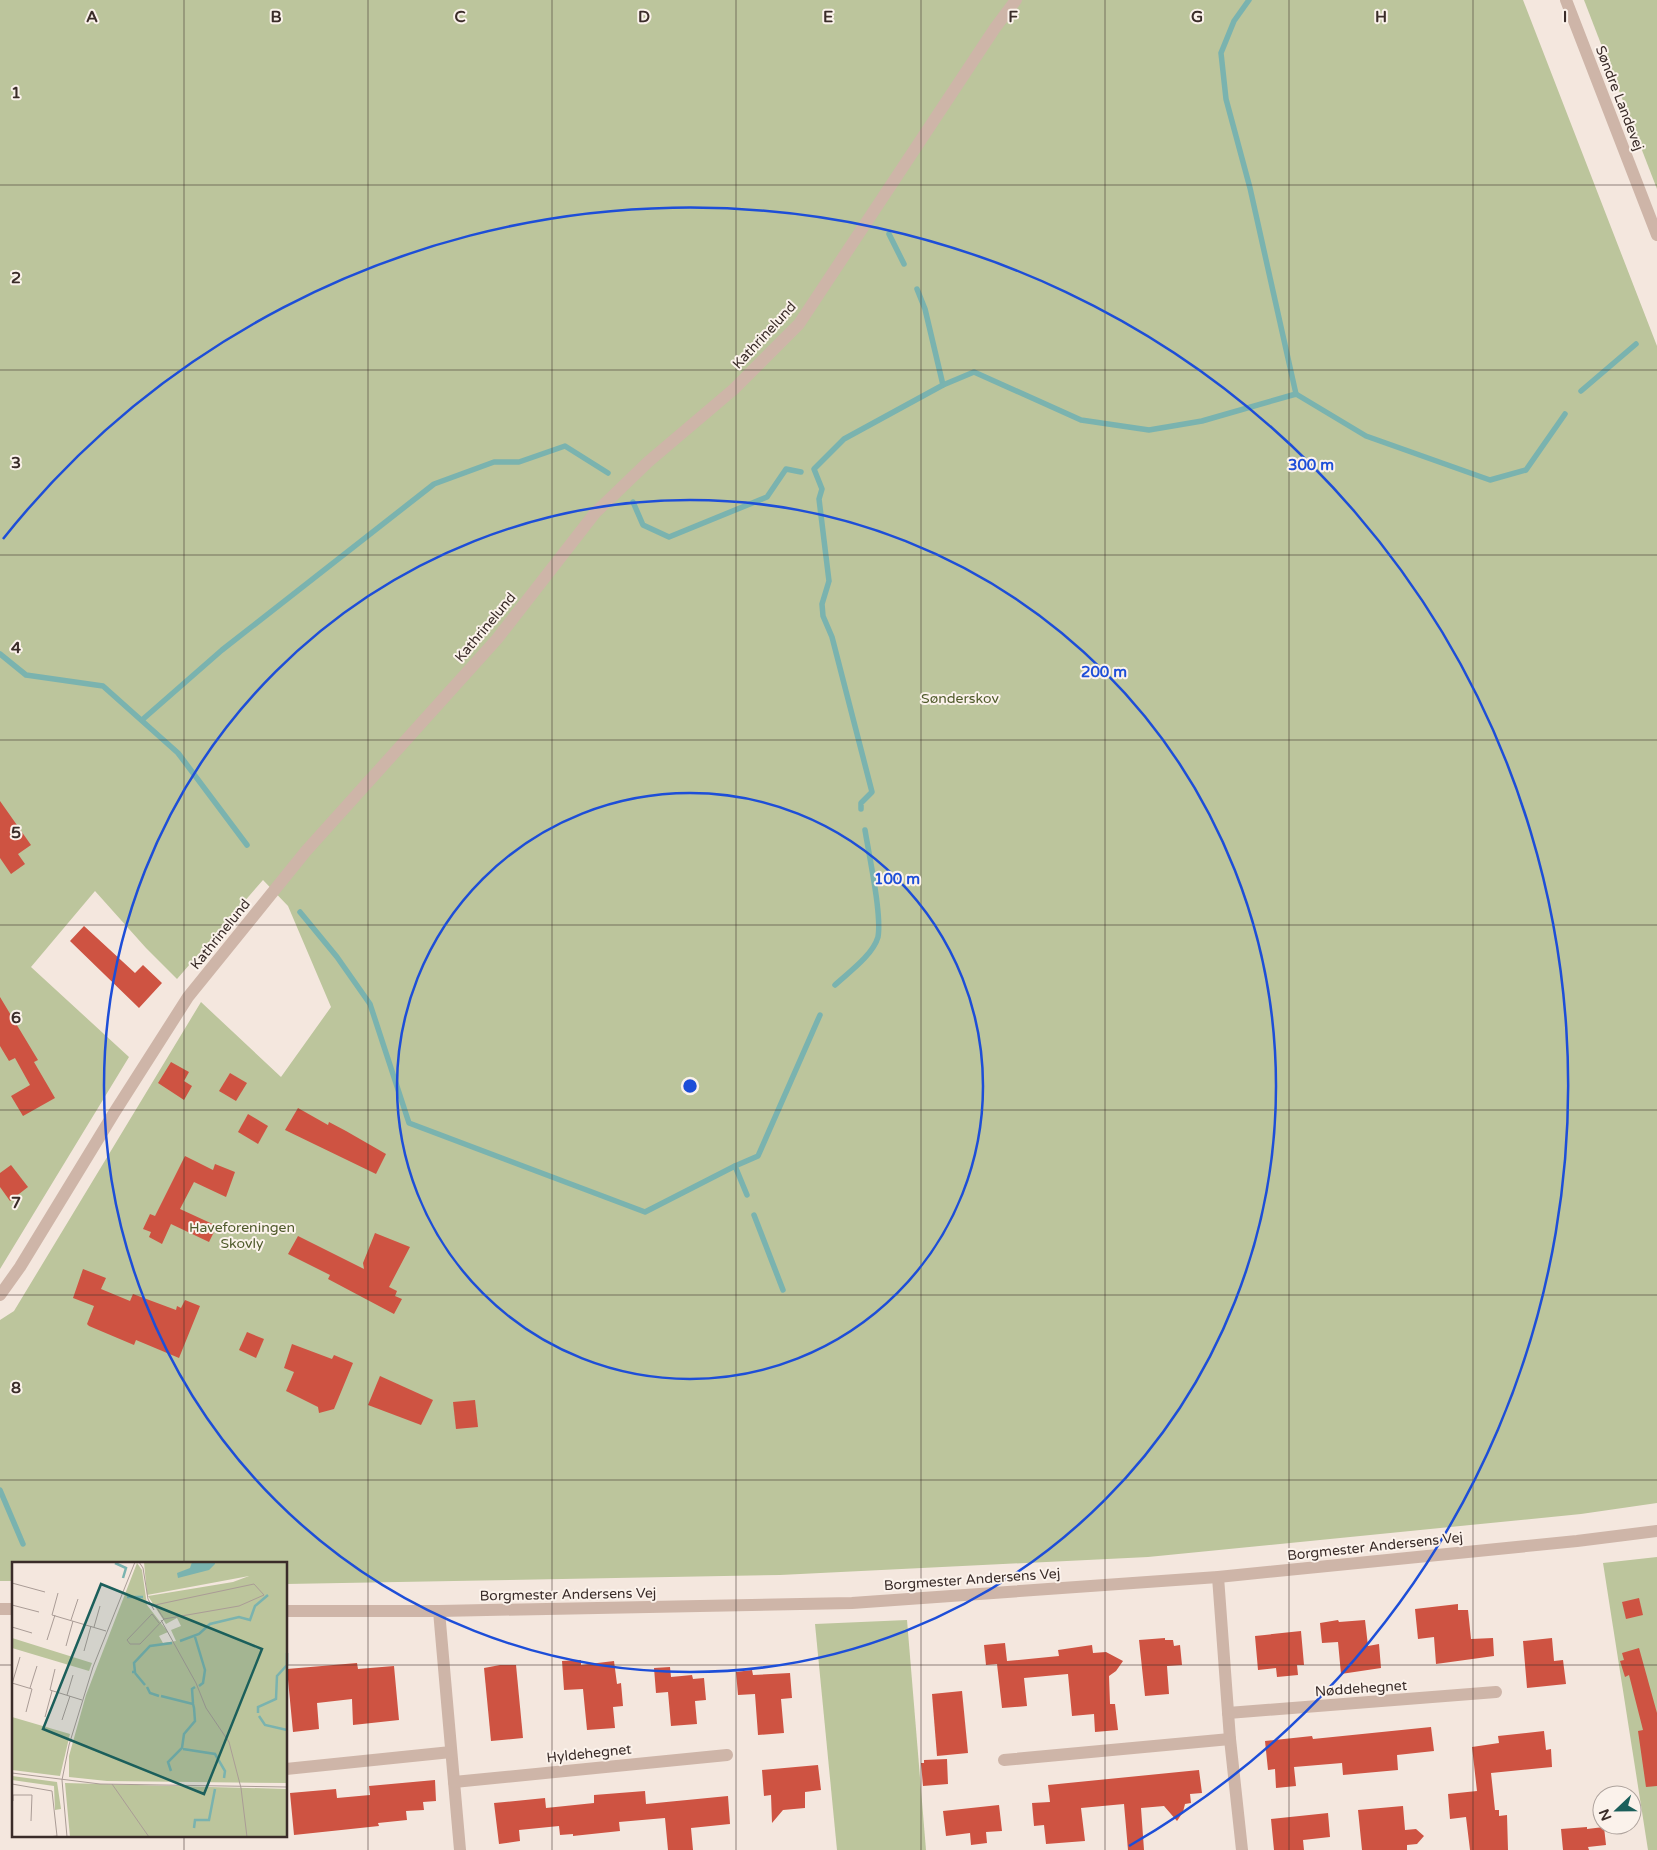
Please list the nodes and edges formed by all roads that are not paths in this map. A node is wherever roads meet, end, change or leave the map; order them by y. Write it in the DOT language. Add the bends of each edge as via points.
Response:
graph roads {
  1 [pos="1016,0"];
  2 [pos="1566,0"];
  3 [pos="1657,235"];
  4 [pos="0,1295"];
  5 [pos="1657,1530"];
  6 [pos="1218,1576"];
  7 [pos="439,1611"];
  8 [pos="288,1612"];
  9 [pos="1496,1692"];
  10 [pos="1228,1713"];
  11 [pos="1230,1739"];
  12 [pos="451,1752"];
  13 [pos="727,1755"];
  14 [pos="1004,1760"];
  15 [pos="288,1769"];
  16 [pos="454,1782"];
  17 [pos="460,1850"];
  18 [pos="1242,1850"];
  1 -- 4 [label="street, Kathrinelund" via="799,324 734,389 648,462 595,513 497,638 306,851 188,997"];
  2 -- 3 [label="street, Søndre Landevej"];
  5 -- 6 [label="street, Borgmester Andersens Vej" via="1577,1541"];
  6 -- 7 [label="street, Borgmester Andersens Vej" via="852,1603"];
  6 -- 10 [label="street"];
  7 -- 8 [label="street, Borgmester Andersens Vej"];
  7 -- 12 [label="street"];
  9 -- 10 [label="street, Nøddehegnet"];
  10 -- 11 [label="street"];
  11 -- 14 [label="street"];
  11 -- 18 [label="street"];
  12 -- 15 [label="street"];
  12 -- 16 [label="street"];
  13 -- 16 [label="street, Hyldehegnet"];
  16 -- 17 [label="street"];
}
